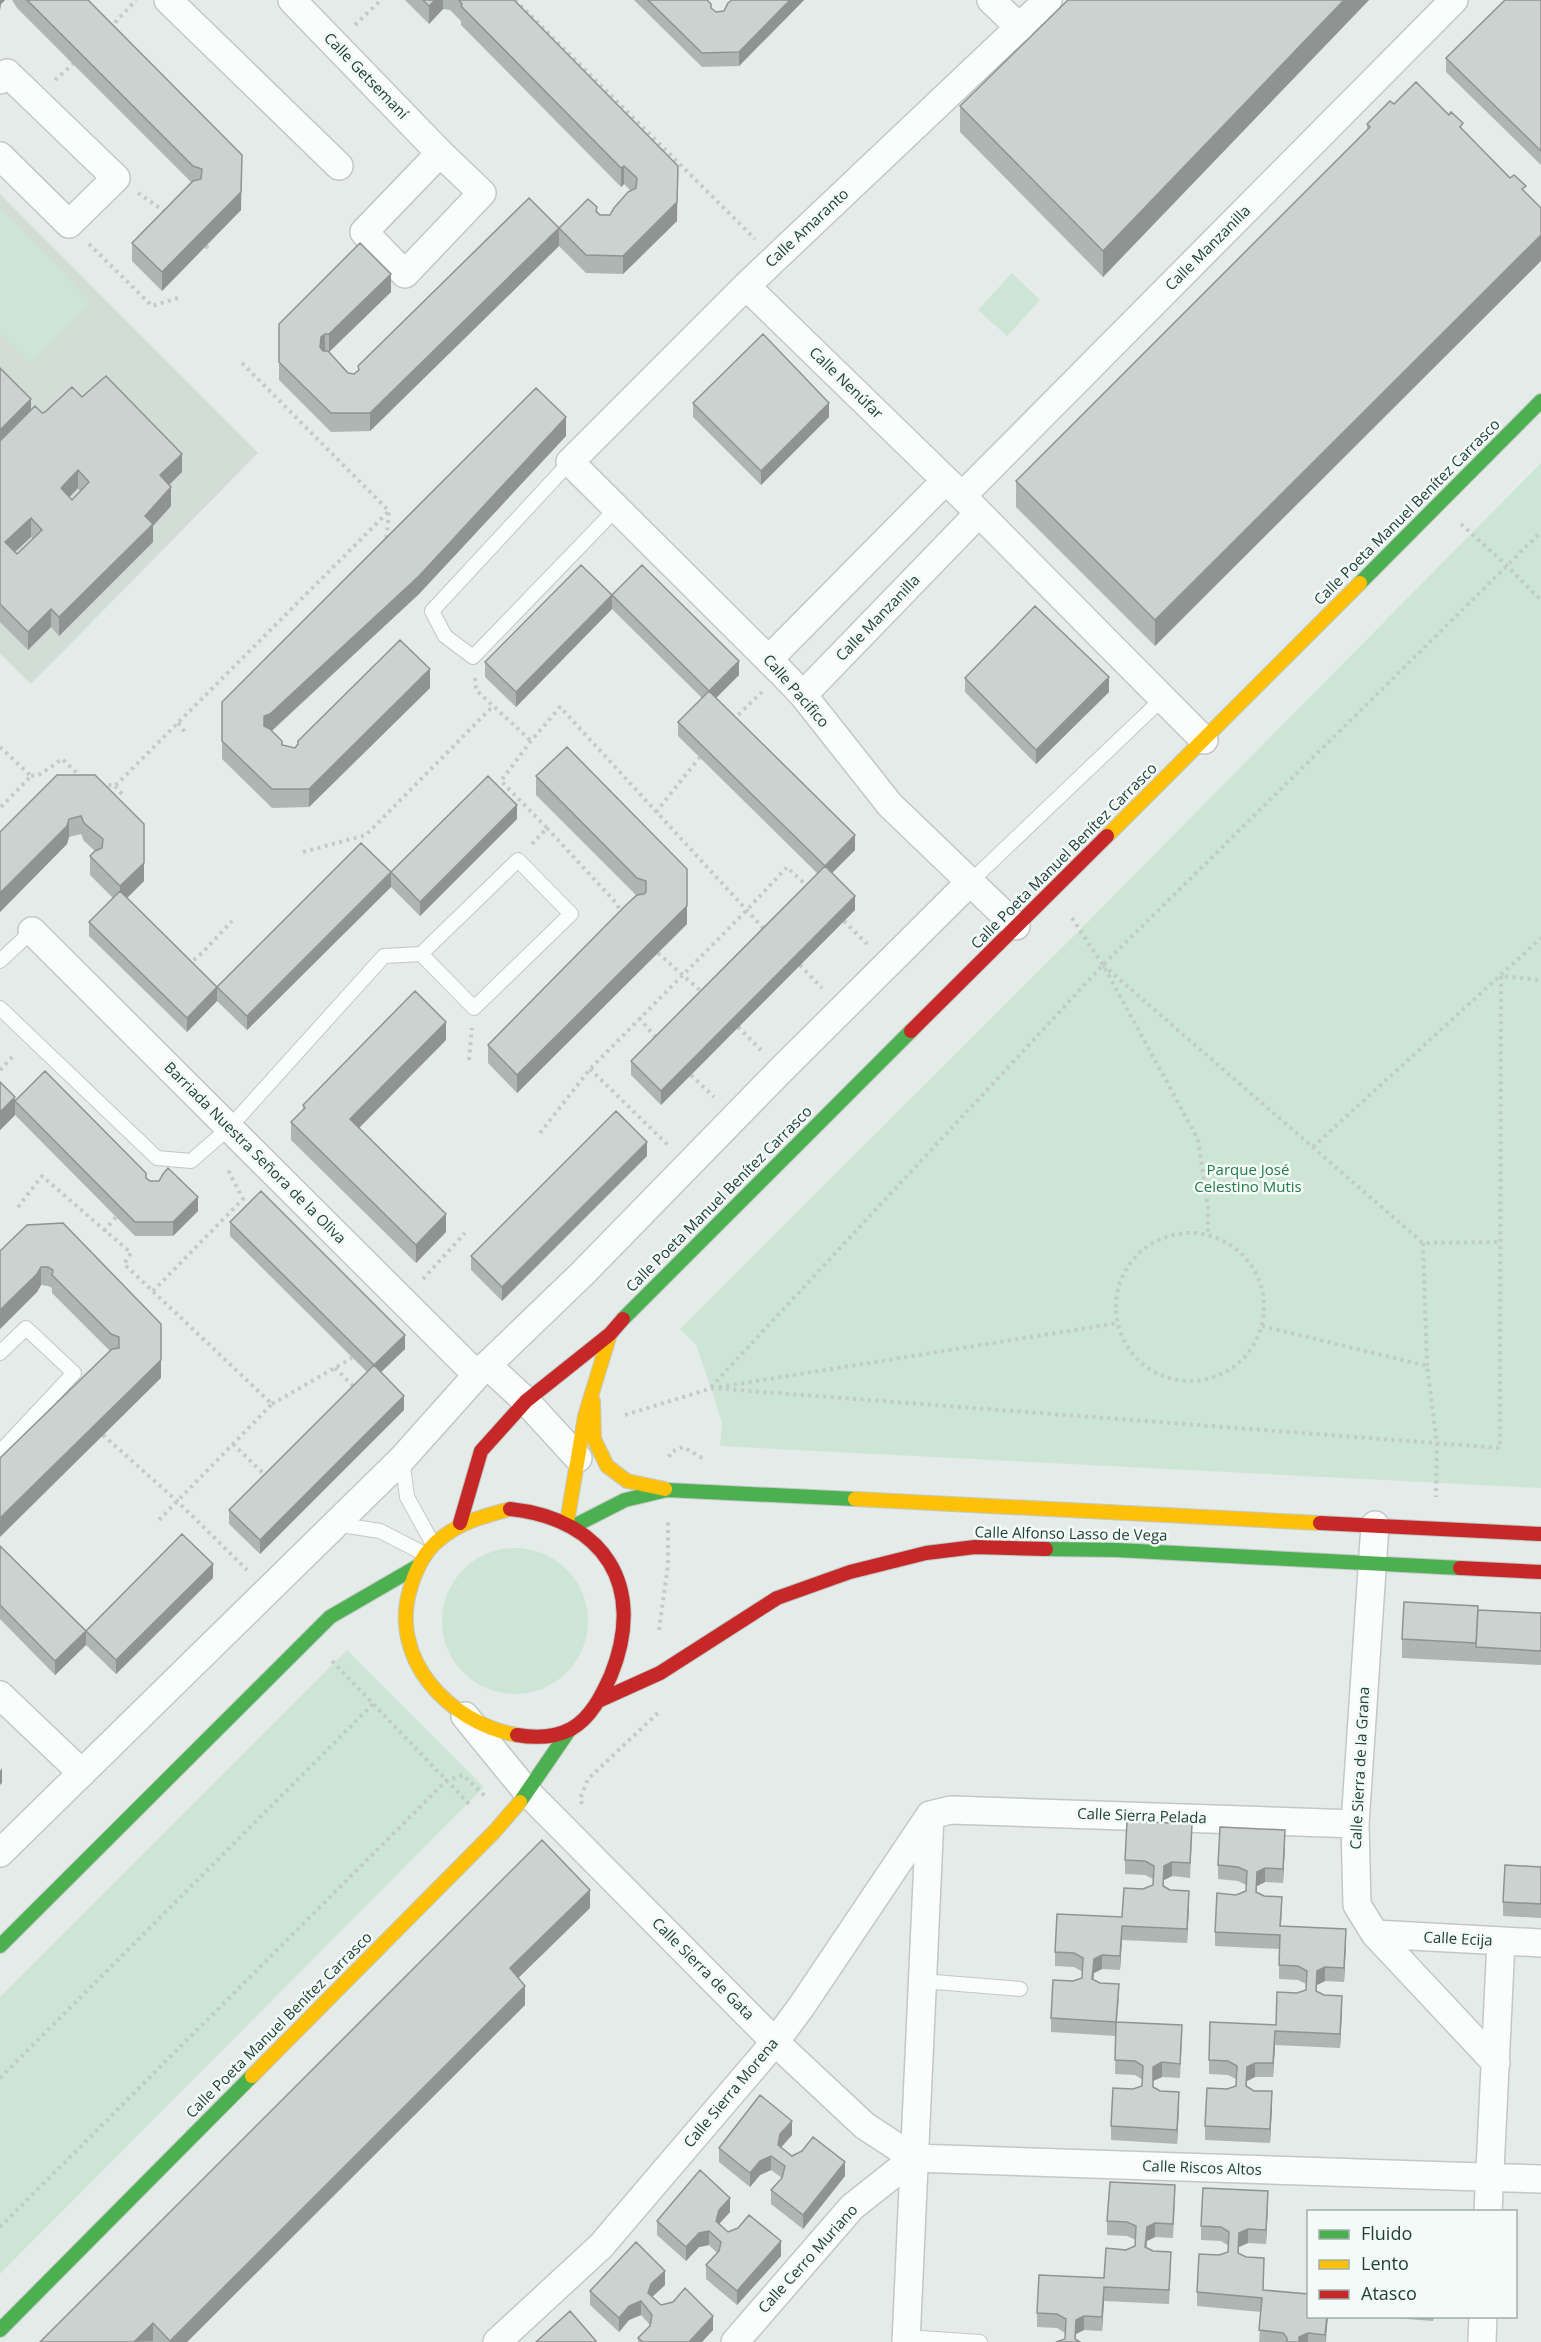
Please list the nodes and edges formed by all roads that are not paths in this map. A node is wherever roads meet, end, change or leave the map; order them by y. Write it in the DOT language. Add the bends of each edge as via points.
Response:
graph roads {
  1 [pos="292,0"];
  2 [pos="992,0"];
  3 [pos="1048,0"];
  4 [pos="1454,0"];
  5 [pos="173,2"];
  6 [pos="1020,28"];
  7 [pos="0,80"];
  8 [pos="440,153"];
  9 [pos="0,156"];
  10 [pos="339,166"];
  11 [pos="746,286"];
  12 [pos="1541,401"];
  13 [pos="570,462"];
  14 [pos="962,497"];
  15 [pos="616,508"];
  16 [pos="775,666"];
  17 [pos="803,695"];
  18 [pos="1161,699"];
  19 [pos="1204,740"];
  20 [pos="969,884"];
  21 [pos="1016,926"];
  22 [pos="32,932"];
  23 [pos="421,954"];
  24 [pos="0,961"];
  25 [pos="0,1008"];
  26 [pos="229,1128"];
  27 [pos="610,1334"];
  28 [pos="0,1353"];
  29 [pos="482,1370"];
  30 [pos="593,1386"];
  31 [pos="526,1401"];
  32 [pos="0,1452"];
  33 [pos="578,1458"];
  34 [pos="402,1459"];
  35 [pos="667,1490"];
  36 [pos="460,1523"];
  37 [pos="335,1524"];
  38 [pos="571,1524"];
  39 [pos="1374,1525"];
  40 [pos="1541,1534"];
  41 [pos="429,1549"];
  42 [pos="1372,1565"];
  43 [pos="418,1566"];
  44 [pos="1541,1572"];
  45 [pos="0,1695"];
  46 [pos="598,1701"];
  47 [pos="465,1716"];
  48 [pos="568,1732"];
  49 [pos="82,1773"];
  50 [pos="528,1793"];
  51 [pos="930,1815"];
  52 [pos="1354,1824"];
  53 [pos="0,1853"];
  54 [pos="1374,1934"];
  55 [pos="1501,1942"];
  56 [pos="1541,1943"];
  57 [pos="0,1946"];
  58 [pos="922,1981"];
  59 [pos="1020,1989"];
  60 [pos="775,2042"];
  61 [pos="1496,2062"];
  62 [pos="914,2158"];
  63 [pos="1490,2177"];
  64 [pos="1541,2179"];
  65 [pos="1488,2210"];
  66 [pos="1483,2318"];
  67 [pos="0,2330"];
  68 [pos="906,2339"];
  69 [pos="497,2342"];
  70 [pos="735,2342"];
  71 [pos="980,2342"];
  72 [pos="1482,2342"];
  1 -- 8 [label="street, Calle Getsemaní"];
  2 -- 6 [label="street"];
  3 -- 6 [label="street, Calle Amaranto"];
  4 -- 14 [label="street, Calle Manzanilla"];
  5 -- 10 [label="street"];
  6 -- 11 [label="street, Calle Amaranto"];
  7 -- 9 [label="street" via="7,74 116,178 69,225"];
  11 -- 13 [label="street, Calle Amaranto"];
  11 -- 14 [label="street, Calle Nenúfar"];
  12 -- 19 [label="main road, Calle Poeta Manuel Benítez Carrasco"];
  13 -- 15 [label="street, Calle Pacifico"];
  13 -- 15 [label="lane" via="432,611 445,636 473,657"];
  14 -- 16 [label="street, Calle Manzanilla"];
  14 -- 17 [label="street, Calle Manzanilla"];
  14 -- 18 [label="street, Calle Nenúfar"];
  15 -- 16 [label="street, Calle Pacifico"];
  16 -- 17 [label="street, Calle Pacifico"];
  17 -- 20 [label="street, Calle Pacifico" via="890,805"];
  18 -- 19 [label="street, Calle Nenúfar"];
  18 -- 20 [label="lane"];
  19 -- 21 [label="main road, Calle Poeta Manuel Benítez Carrasco"];
  20 -- 21 [label="street, Calle Pacifico"];
  20 -- 29 [label="street"];
  21 -- 27 [label="main road, Calle Poeta Manuel Benítez Carrasco"];
  22 -- 24 [label="lane"];
  22 -- 26 [label="street, Barriada Nuestra Señora de la Oliva"];
  23 -- 23 [label="lane" via="518,860 571,914 474,1008"];
  23 -- 26 [label="lane" via="384,956"];
  25 -- 26 [label="lane" via="157,1158 191,1161"];
  26 -- 29 [label="street, Barriada Nuestra Señora de la Oliva" via="404,1300"];
  27 -- 30 [label="main road, Calle Poeta Manuel Benítez Carrasco"];
  27 -- 31 [label="main road, Calle Poeta Manuel Benítez Carrasco"];
  28 -- 32 [label="lane" via="26,1328 74,1373"];
  29 -- 31 [label="street, Barriada Nuestra Señora de la Oliva"];
  29 -- 34 [label="street"];
  30 -- 33 [label="main road, Calle Poeta Manuel Benítez Carrasco"];
  30 -- 35 [label="main road" via="594,1439 607,1466 627,1481"];
  31 -- 33 [label="street, Barriada Nuestra Señora de la Oliva"];
  31 -- 36 [label="main road, Calle Poeta Manuel Benítez Carrasco" via="481,1451"];
  33 -- 38 [label="main road, Calle Poeta Manuel Benítez Carrasco"];
  34 -- 37 [label="street"];
  34 -- 41 [label="lane" via="407,1497"];
  35 -- 38 [label="main road, Calle Alfonso Lasso de Vega" via="625,1500"];
  35 -- 39 [label="main road, Calle Alfonso Lasso de Vega"];
  36 -- 38 [label="main road" via="510,1509 544,1513"];
  36 -- 41 [label="main road"];
  37 -- 41 [label="lane" via="380,1531"];
  37 -- 49 [label="street"];
  38 -- 46 [label="main road" via="610,1563 623,1599 625,1625 620,1651"];
  39 -- 40 [label="main road, Calle Alfonso Lasso de Vega"];
  39 -- 42 [label="street"];
  41 -- 43 [label="main road"];
  42 -- 44 [label="main road, Calle Alfonso Lasso de Vega"];
  42 -- 46 [label="main road, Calle Alfonso Lasso de Vega" via="1106,1549 975,1547 926,1553 850,1572 777,1598 660,1673"];
  42 -- 52 [label="street, Calle Sierra de la Grana"];
  43 -- 47 [label="main road" via="405,1613 407,1642 413,1660 434,1693"];
  43 -- 57 [label="main road" via="330,1617"];
  45 -- 49 [label="street"];
  46 -- 48 [label="main road, Calle Poeta Manuel Benítez Carrasco" via="581,1723"];
  47 -- 48 [label="main road" via="503,1732 549,1736"];
  47 -- 50 [label="street, Calle Sierra de Gata"];
  48 -- 50 [label="main road, Calle Poeta Manuel Benítez Carrasco"];
  49 -- 53 [label="street"];
  50 -- 60 [label="street, Calle Sierra de Gata"];
  50 -- 67 [label="main road, Calle Poeta Manuel Benítez Carrasco"];
  51 -- 52 [label="street, Calle Sierra Pelada" via="951,1810"];
  51 -- 58 [label="street"];
  51 -- 60 [label="street, Calle Sierra Morena"];
  52 -- 54 [label="street, Calle Sierra de la Grana" via="1357,1905"];
  54 -- 55 [label="street, Calle Ecija"];
  54 -- 61 [label="street, Calle Sierra de la Grana"];
  55 -- 56 [label="street, Calle Ecija"];
  55 -- 61 [label="street"];
  58 -- 59 [label="lane"];
  58 -- 62 [label="street"];
  60 -- 62 [label="street, Calle Sierra de Gata" via="866,2126"];
  60 -- 69 [label="street, Calle Sierra Morena" via="601,2246"];
  61 -- 63 [label="street"];
  62 -- 63 [label="street, Calle Riscos Altos"];
  62 -- 68 [label="street"];
  62 -- 70 [label="street, Calle Cerro Muriano" via="852,2207"];
  63 -- 64 [label="street, Calle Riscos Altos"];
  63 -- 65 [label="street"];
  66 -- 72 [label="street"];
  68 -- 71 [label="lane"];
}
